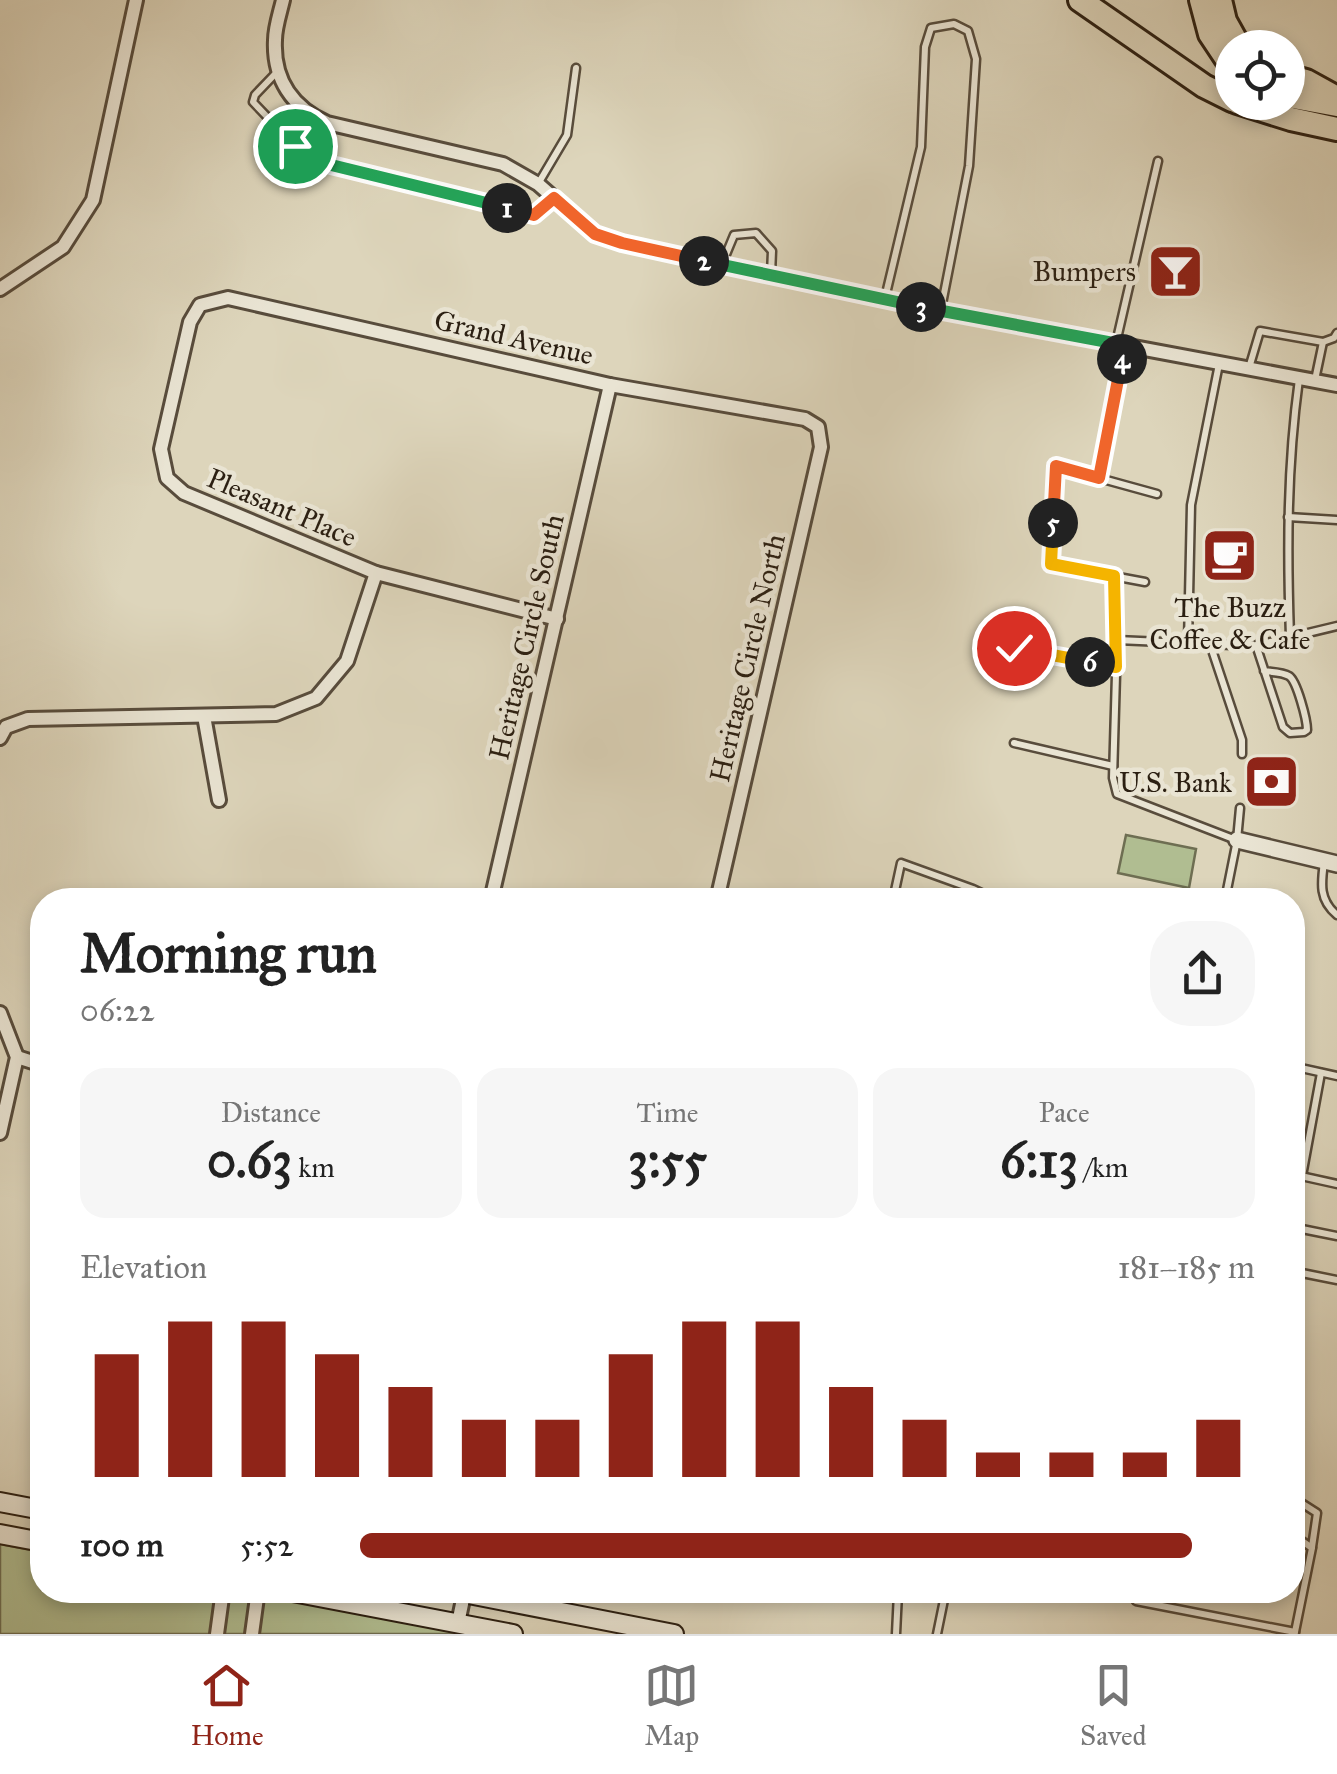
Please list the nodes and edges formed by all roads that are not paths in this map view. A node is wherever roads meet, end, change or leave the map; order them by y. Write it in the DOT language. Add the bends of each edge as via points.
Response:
graph roads {
  1 [pos="136,0"];
  2 [pos="283,0"];
  3 [pos="1080,0"];
  4 [pos="1201,0"];
  5 [pos="1220,0"];
  6 [pos="1230,30"];
  7 [pos="1215,43"];
  8 [pos="576,68"];
  9 [pos="277,72"];
  10 [pos="1305,81"];
  11 [pos="1215,91"];
  12 [pos="1305,98"];
  13 [pos="1337,101"];
  14 [pos="1299,120"];
  15 [pos="1337,129"];
  16 [pos="1158,161"];
  17 [pos="538,184"];
  18 [pos="554,198"];
  19 [pos="722,264"];
  20 [pos="771,276"];
  21 [pos="0,289"];
  22 [pos="884,300"];
  23 [pos="200,305"];
  24 [pos="941,311"];
  25 [pos="1337,333"];
  26 [pos="1323,342"];
  27 [pos="1120,344"];
  28 [pos="1219,362"];
  29 [pos="1250,368"];
  30 [pos="1299,378"];
  31 [pos="1315,381"];
  32 [pos="610,385"];
  33 [pos="1337,385"];
  34 [pos="818,427"];
  35 [pos="1099,478"];
  36 [pos="1157,494"];
  37 [pos="1288,517"];
  38 [pos="1337,520"];
  39 [pos="376,573"];
  40 [pos="1114,576"];
  41 [pos="1144,582"];
  42 [pos="557,618"];
  43 [pos="1337,626"];
  44 [pos="1290,637"];
  45 [pos="1117,640"];
  46 [pos="1188,643"];
  47 [pos="1210,644"];
  48 [pos="1256,645"];
  49 [pos="1014,648"];
  50 [pos="1116,667"];
  51 [pos="1264,671"];
  52 [pos="204,716"];
  53 [pos="0,738"];
  54 [pos="1014,743"];
  55 [pos="1242,754"];
  56 [pos="1113,766"];
  57 [pos="219,800"];
  58 [pos="1240,808"];
  59 [pos="1237,840"];
  60 [pos="1330,862"];
  61 [pos="494,888"];
  62 [pos="720,888"];
  63 [pos="896,888"];
  64 [pos="962,888"];
  65 [pos="1227,888"];
  66 [pos="1337,915"];
  67 [pos="0,1013"];
  68 [pos="17,1058"];
  69 [pos="30,1062"];
  70 [pos="1305,1069"];
  71 [pos="1321,1072"];
  72 [pos="1337,1076"];
  73 [pos="0,1133"];
  74 [pos="1305,1141"];
  75 [pos="1305,1177"];
  76 [pos="1337,1184"];
  77 [pos="1305,1230"];
  78 [pos="1337,1236"];
  79 [pos="1305,1274"];
  80 [pos="1337,1280"];
  81 [pos="0,1502"];
  82 [pos="1305,1505"];
  83 [pos="30,1508"];
  84 [pos="0,1534"];
  85 [pos="30,1540"];
  86 [pos="1305,1543"];
  87 [pos="1312,1548"];
  88 [pos="1305,1583"];
  89 [pos="222,1603"];
  90 [pos="256,1603"];
  91 [pos="349,1603"];
  92 [pos="459,1603"];
  93 [pos="519,1603"];
  94 [pos="898,1603"];
  95 [pos="944,1603"];
  96 [pos="1146,1603"];
  97 [pos="1301,1603"];
  98 [pos="458,1624"];
  99 [pos="1295,1633"];
  100 [pos="217,1634"];
  101 [pos="252,1634"];
  102 [pos="513,1634"];
  103 [pos="674,1634"];
  104 [pos="896,1634"];
  105 [pos="938,1634"];
  1 -- 21 [label="street" via="94,200 63,247"];
  2 -- 9 [label="street" via="274,38"];
  3 -- 11 [label="highway"];
  4 -- 7 [label="highway"];
  5 -- 6 [label="highway"];
  8 -- 17 [label="lane" via="568,134"];
  9 -- 17 [label="street" via="306,114 503,164"];
  9 -- 18 [label="lane" via="253,102 295,146 323,163 534,215"];
  10 -- 13 [label="highway"];
  12 -- 13 [label="highway"];
  14 -- 15 [label="highway"];
  16 -- 27 [label="lane"];
  17 -- 18 [label="street"];
  18 -- 19 [label="street" via="595,234"];
  19 -- 20 [label="street"];
  19 -- 20 [label="lane" via="734,235 756,233 772,250"];
  20 -- 22 [label="street"];
  22 -- 24 [label="street"];
  22 -- 24 [label="lane" via="921,147 926,47 931,28 954,24 968,31 976,59 969,166"];
  23 -- 32 [label="street, Grand Avenue" via="228,298"];
  23 -- 39 [label="street, Pleasant Place" via="190,322 161,449 166,478 184,494"];
  24 -- 27 [label="street"];
  25 -- 26 [label="lane"];
  26 -- 29 [label="lane" via="1260,331"];
  26 -- 31 [label="lane"];
  27 -- 28 [label="street"];
  27 -- 35 [label="lane"];
  28 -- 29 [label="street"];
  28 -- 46 [label="lane" via="1190,505"];
  29 -- 30 [label="street"];
  30 -- 31 [label="street"];
  30 -- 37 [label="lane"];
  31 -- 33 [label="street"];
  32 -- 34 [label="street, Grand Avenue" via="805,418"];
  32 -- 42 [label="street, Heritage Circle South"];
  34 -- 62 [label="street, Heritage Circle North" via="820,447"];
  35 -- 36 [label="lane"];
  35 -- 40 [label="lane" via="1056,466 1051,564"];
  37 -- 38 [label="lane"];
  37 -- 44 [label="lane"];
  39 -- 42 [label="street, Pleasant Place"];
  39 -- 52 [label="street" via="347,662 316,698 276,714"];
  40 -- 41 [label="lane"];
  40 -- 45 [label="lane"];
  42 -- 61 [label="street, Heritage Circle South"];
  43 -- 44 [label="lane"];
  44 -- 48 [label="lane"];
  45 -- 46 [label="lane"];
  45 -- 50 [label="lane"];
  46 -- 47 [label="lane"];
  47 -- 48 [label="lane"];
  47 -- 55 [label="lane"];
  48 -- 51 [label="lane"];
  49 -- 50 [label="lane"];
  50 -- 56 [label="lane"];
  51 -- 51 [label="lane" via="1282,727 1304,732 1307,722 1293,680"];
  52 -- 53 [label="street" via="28,719 6,727"];
  52 -- 57 [label="street"];
  54 -- 56 [label="lane"];
  56 -- 59 [label="lane" via="1117,794"];
  58 -- 59 [label="lane"];
  59 -- 60 [label="street"];
  59 -- 65 [label="lane"];
  60 -- 66 [label="lane" via="1321,889"];
  63 -- 64 [label="lane" via="901,862"];
  67 -- 68 [label="street"];
  68 -- 69 [label="street"];
  68 -- 73 [label="street"];
  70 -- 71 [label="lane"];
  71 -- 72 [label="lane"];
  71 -- 74 [label="lane"];
  75 -- 76 [label="lane"];
  77 -- 78 [label="lane"];
  79 -- 80 [label="lane"];
  81 -- 83 [label="main road"];
  82 -- 87 [label="lane" via="1317,1513"];
  84 -- 85 [label="main road"];
  86 -- 87 [label="lane"];
  87 -- 88 [label="lane"];
  89 -- 100 [label="street"];
  90 -- 101 [label="street"];
  91 -- 98 [label="main road"];
  92 -- 98 [label="street"];
  93 -- 103 [label="main road"];
  94 -- 104 [label="lane"];
  95 -- 105 [label="lane"];
  96 -- 99 [label="lane"];
  97 -- 99 [label="lane"];
  98 -- 102 [label="main road"];
}
